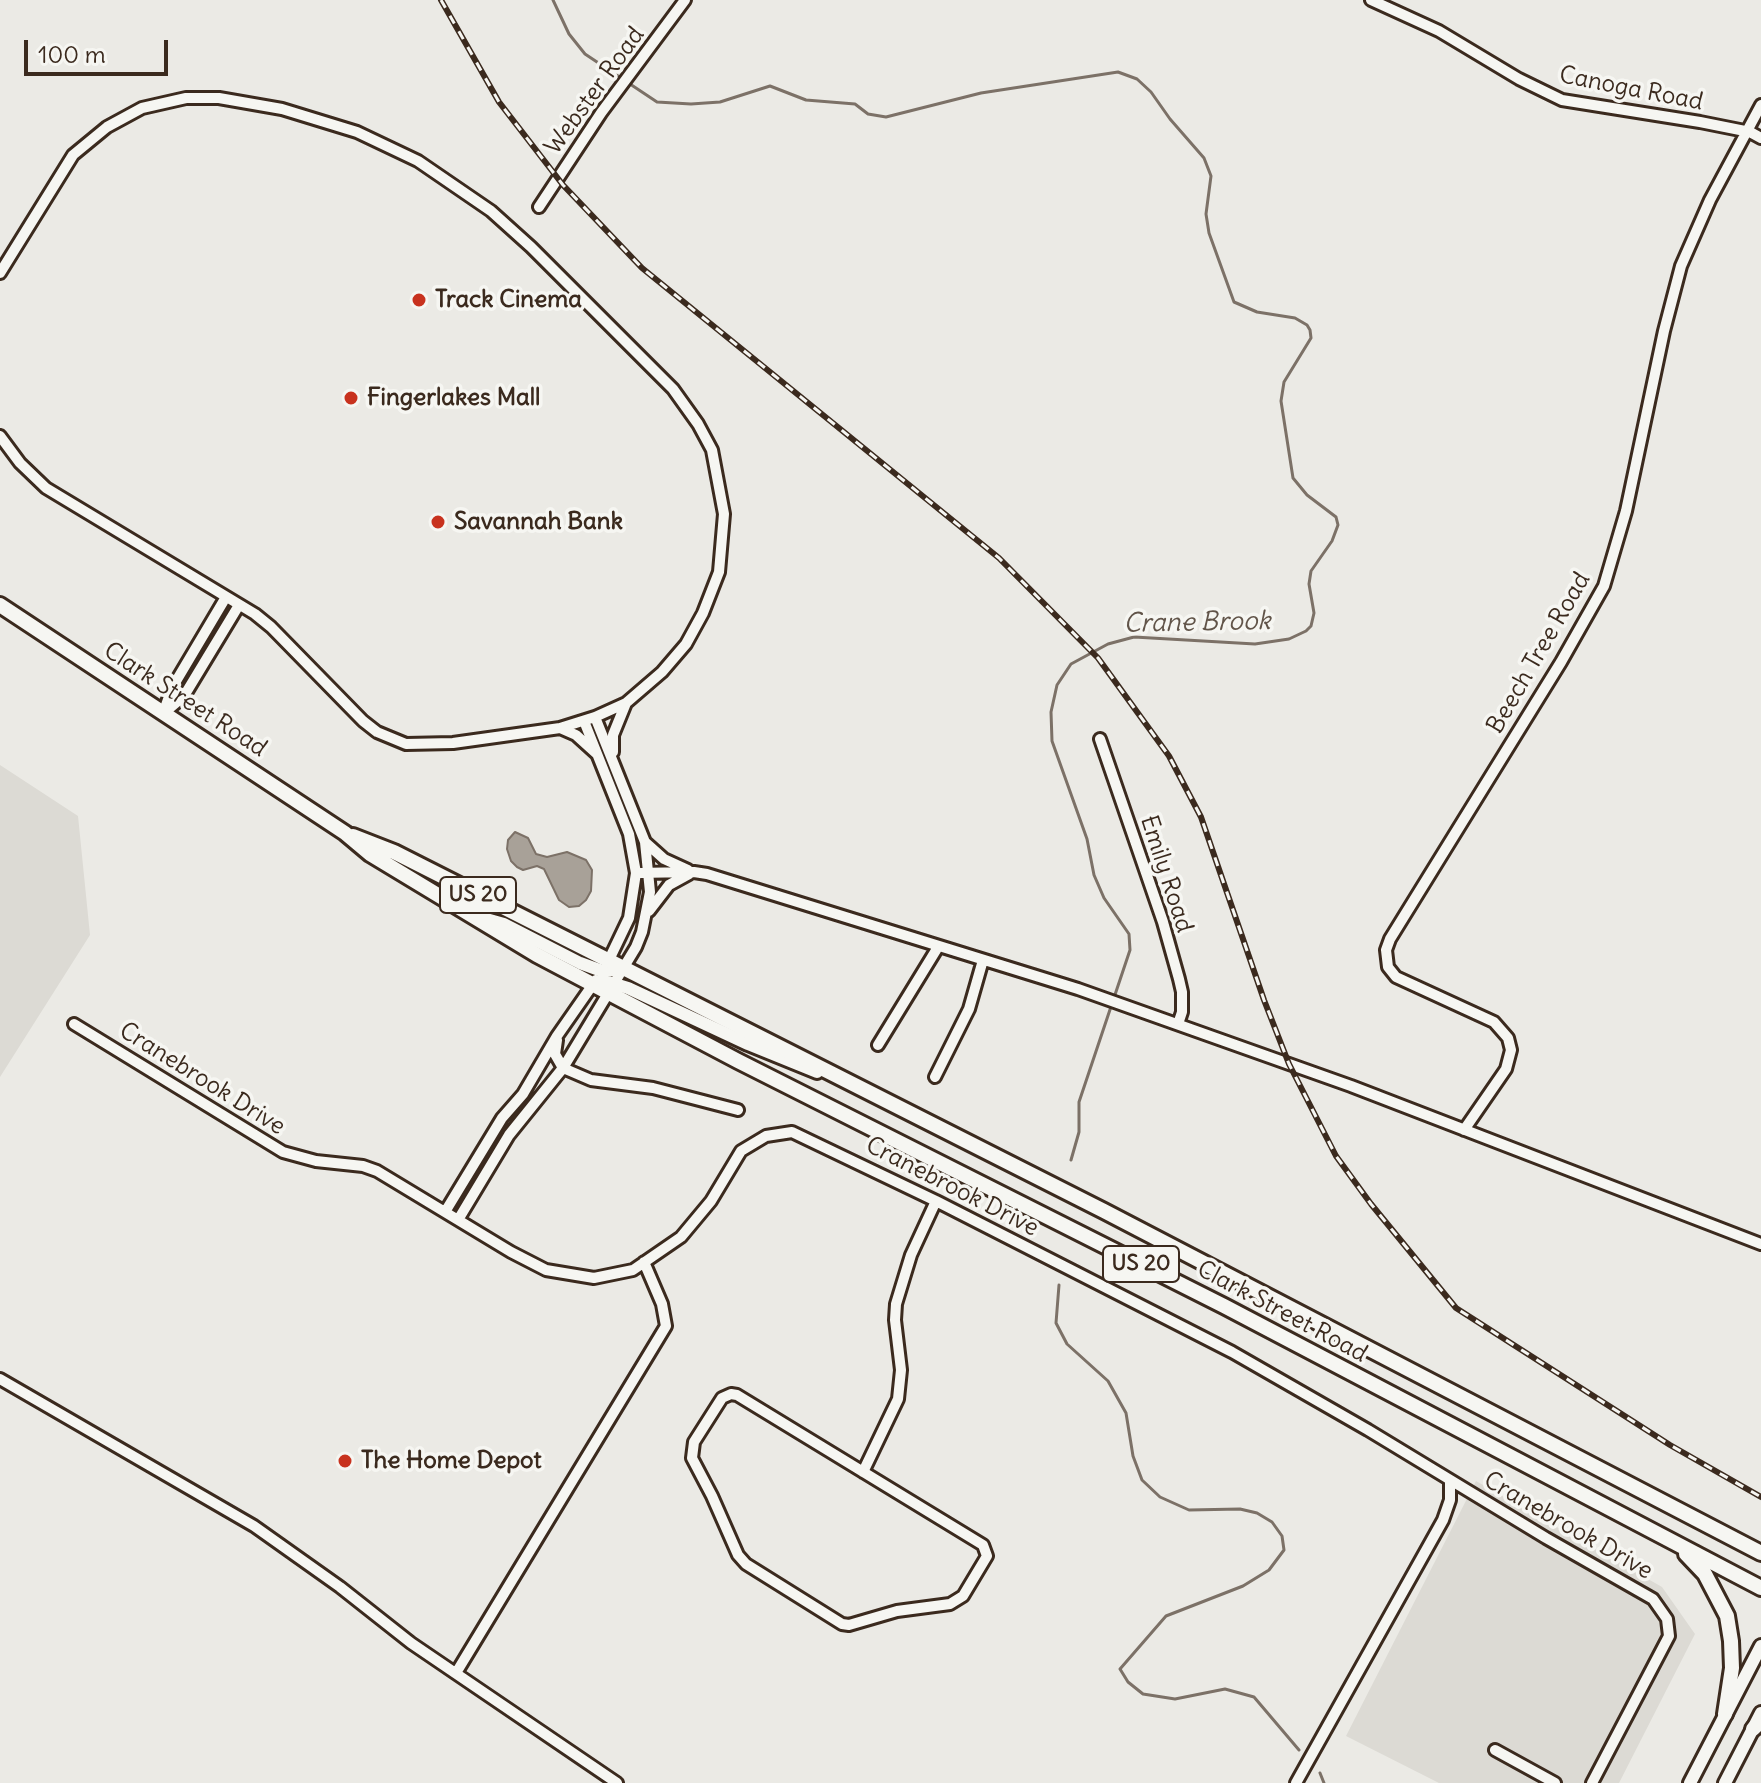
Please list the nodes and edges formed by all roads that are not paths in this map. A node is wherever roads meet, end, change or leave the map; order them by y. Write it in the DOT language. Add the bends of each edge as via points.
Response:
graph roads {
  1 [pos="685,0"];
  2 [pos="1371,0"];
  3 [pos="1761,105"];
  4 [pos="1747,132"];
  5 [pos="1761,138"];
  6 [pos="539,207"];
  7 [pos="0,273"];
  8 [pos="0,436"];
  9 [pos="226,597"];
  10 [pos="0,605"];
  11 [pos="239,605"];
  12 [pos="626,703"];
  13 [pos="164,713"];
  14 [pos="589,719"];
  15 [pos="560,728"];
  16 [pos="1100,739"];
  17 [pos="600,756"];
  18 [pos="616,766"];
  19 [pos="345,833"];
  20 [pos="645,842"];
  21 [pos="694,872"];
  22 [pos="636,873"];
  23 [pos="649,873"];
  24 [pos="464,913"];
  25 [pos="646,916"];
  26 [pos="938,947"];
  27 [pos="983,960"];
  28 [pos="605,966"];
  29 [pos="623,969"];
  30 [pos="592,985"];
  31 [pos="611,989"];
  32 [pos="74,1024"];
  33 [pos="1178,1024"];
  34 [pos="557,1036"];
  35 [pos="878,1045"];
  36 [pos="563,1068"];
  37 [pos="935,1077"];
  38 [pos="857,1086"];
  39 [pos="738,1110"];
  40 [pos="1464,1130"];
  41 [pos="936,1201"];
  42 [pos="445,1212"];
  43 [pos="458,1220"];
  44 [pos="1761,1244"];
  45 [pos="644,1262"];
  46 [pos="0,1379"];
  47 [pos="863,1472"];
  48 [pos="1450,1480"];
  49 [pos="1671,1541"];
  50 [pos="1761,1553"];
  51 [pos="1761,1588"];
  52 [pos="1761,1646"];
  53 [pos="456,1673"];
  54 [pos="1761,1713"];
  55 [pos="1725,1714"];
  56 [pos="1757,1725"];
  57 [pos="1495,1750"];
  58 [pos="617,1783"];
  59 [pos="1296,1783"];
  60 [pos="1555,1783"];
  61 [pos="1592,1783"];
  62 [pos="1690,1783"];
  63 [pos="1725,1783"];
  1 -- 6 [label="street, Webster Road"];
  2 -- 4 [label="street, Canoga Road" via="1439,31 1562,100"];
  3 -- 4 [label="street, Beech Tree Road"];
  4 -- 5 [label="street, Canoga Road"];
  4 -- 40 [label="street, Beech Tree Road" via="1681,266 1604,586 1386,950 1388,967 1396,977 1494,1022 1508,1038 1506,1069"];
  7 -- 12 [label="street" via="73,155 118,119 166,101 219,98 302,114 390,146 457,186 506,224 649,362 686,405 712,450 724,514 719,572 711,596 676,658"];
  8 -- 9 [label="street" via="46,488"];
  9 -- 11 [label="street"];
  9 -- 13 [label="street" via="172,688"];
  10 -- 13 [label="highway, Clark Street Road / US 20"];
  11 -- 13 [label="street" via="184,696"];
  11 -- 15 [label="street" via="271,627 363,721 390,739 437,744"];
  12 -- 14 [label="street"];
  12 -- 18 [label="street" via="613,735"];
  13 -- 19 [label="highway, Clark Street Road / US 20"];
  14 -- 15 [label="street"];
  14 -- 17 [label="street"];
  14 -- 18 [label="street"];
  15 -- 17 [label="street"];
  16 -- 33 [label="street, Emily Road" via="1179,979"];
  17 -- 22 [label="street" via="629,834"];
  18 -- 20 [label="street"];
  19 -- 24 [label="highway, Clark Street Road / US 20"];
  19 -- 28 [label="highway, Clark Street Road / US 20" via="394,852"];
  20 -- 21 [label="street" via="664,859"];
  20 -- 23 [label="street"];
  21 -- 23 [label="street"];
  21 -- 25 [label="street" via="669,885"];
  21 -- 26 [label="street"];
  22 -- 23 [label="street"];
  22 -- 28 [label="street" via="629,918"];
  23 -- 25 [label="street"];
  24 -- 28 [label="main road" via="504,924 580,963"];
  24 -- 30 [label="highway, Clark Street Road / US 20"];
  25 -- 29 [label="street"];
  26 -- 27 [label="street"];
  26 -- 35 [label="street"];
  27 -- 33 [label="street"];
  27 -- 37 [label="street" via="969,1009"];
  28 -- 29 [label="highway, Clark Street Road / US 20"];
  28 -- 30 [label="street"];
  29 -- 31 [label="street"];
  29 -- 38 [label="highway, US 20"];
  30 -- 31 [label="highway, Clark Street Road / US 20"];
  30 -- 34 [label="street"];
  31 -- 36 [label="street"];
  31 -- 38 [label="main road"];
  31 -- 49 [label="highway, Clark Street Road / US 20"];
  32 -- 42 [label="street, Cranebrook Drive" via="283,1152 363,1166"];
  33 -- 40 [label="street"];
  34 -- 36 [label="street" via="555,1054"];
  34 -- 42 [label="street"];
  36 -- 39 [label="street" via="591,1080 653,1088"];
  36 -- 43 [label="street" via="516,1125"];
  38 -- 50 [label="highway, US 20"];
  40 -- 44 [label="street"];
  41 -- 45 [label="street, Cranebrook Drive" via="792,1132 766,1136 741,1151 711,1201 681,1237"];
  41 -- 47 [label="street" via="896,1304 898,1399"];
  41 -- 48 [label="street, Cranebrook Drive" via="1232,1352"];
  42 -- 43 [label="street, Cranebrook Drive"];
  43 -- 45 [label="street, Cranebrook Drive" via="546,1270 594,1278 633,1270"];
  45 -- 53 [label="street" via="666,1326"];
  46 -- 53 [label="street" via="254,1526"];
  47 -- 47 [label="street" via="985,1548 982,1567 958,1600 842,1624 741,1560 691,1449 715,1407 731,1394"];
  48 -- 59 [label="street, Cranebrook Drive" via="1443,1520"];
  48 -- 61 [label="street, Cranebrook Drive" via="1635,1586 1664,1612 1669,1636"];
  49 -- 51 [label="highway, Clark Street Road / US 20"];
  49 -- 55 [label="highway" via="1705,1574 1727,1616 1732,1668"];
  52 -- 55 [label="main road"];
  53 -- 58 [label="street"];
  54 -- 56 [label="main road"];
  55 -- 62 [label="main road"];
  56 -- 63 [label="main road"];
  57 -- 60 [label="street"];
}
